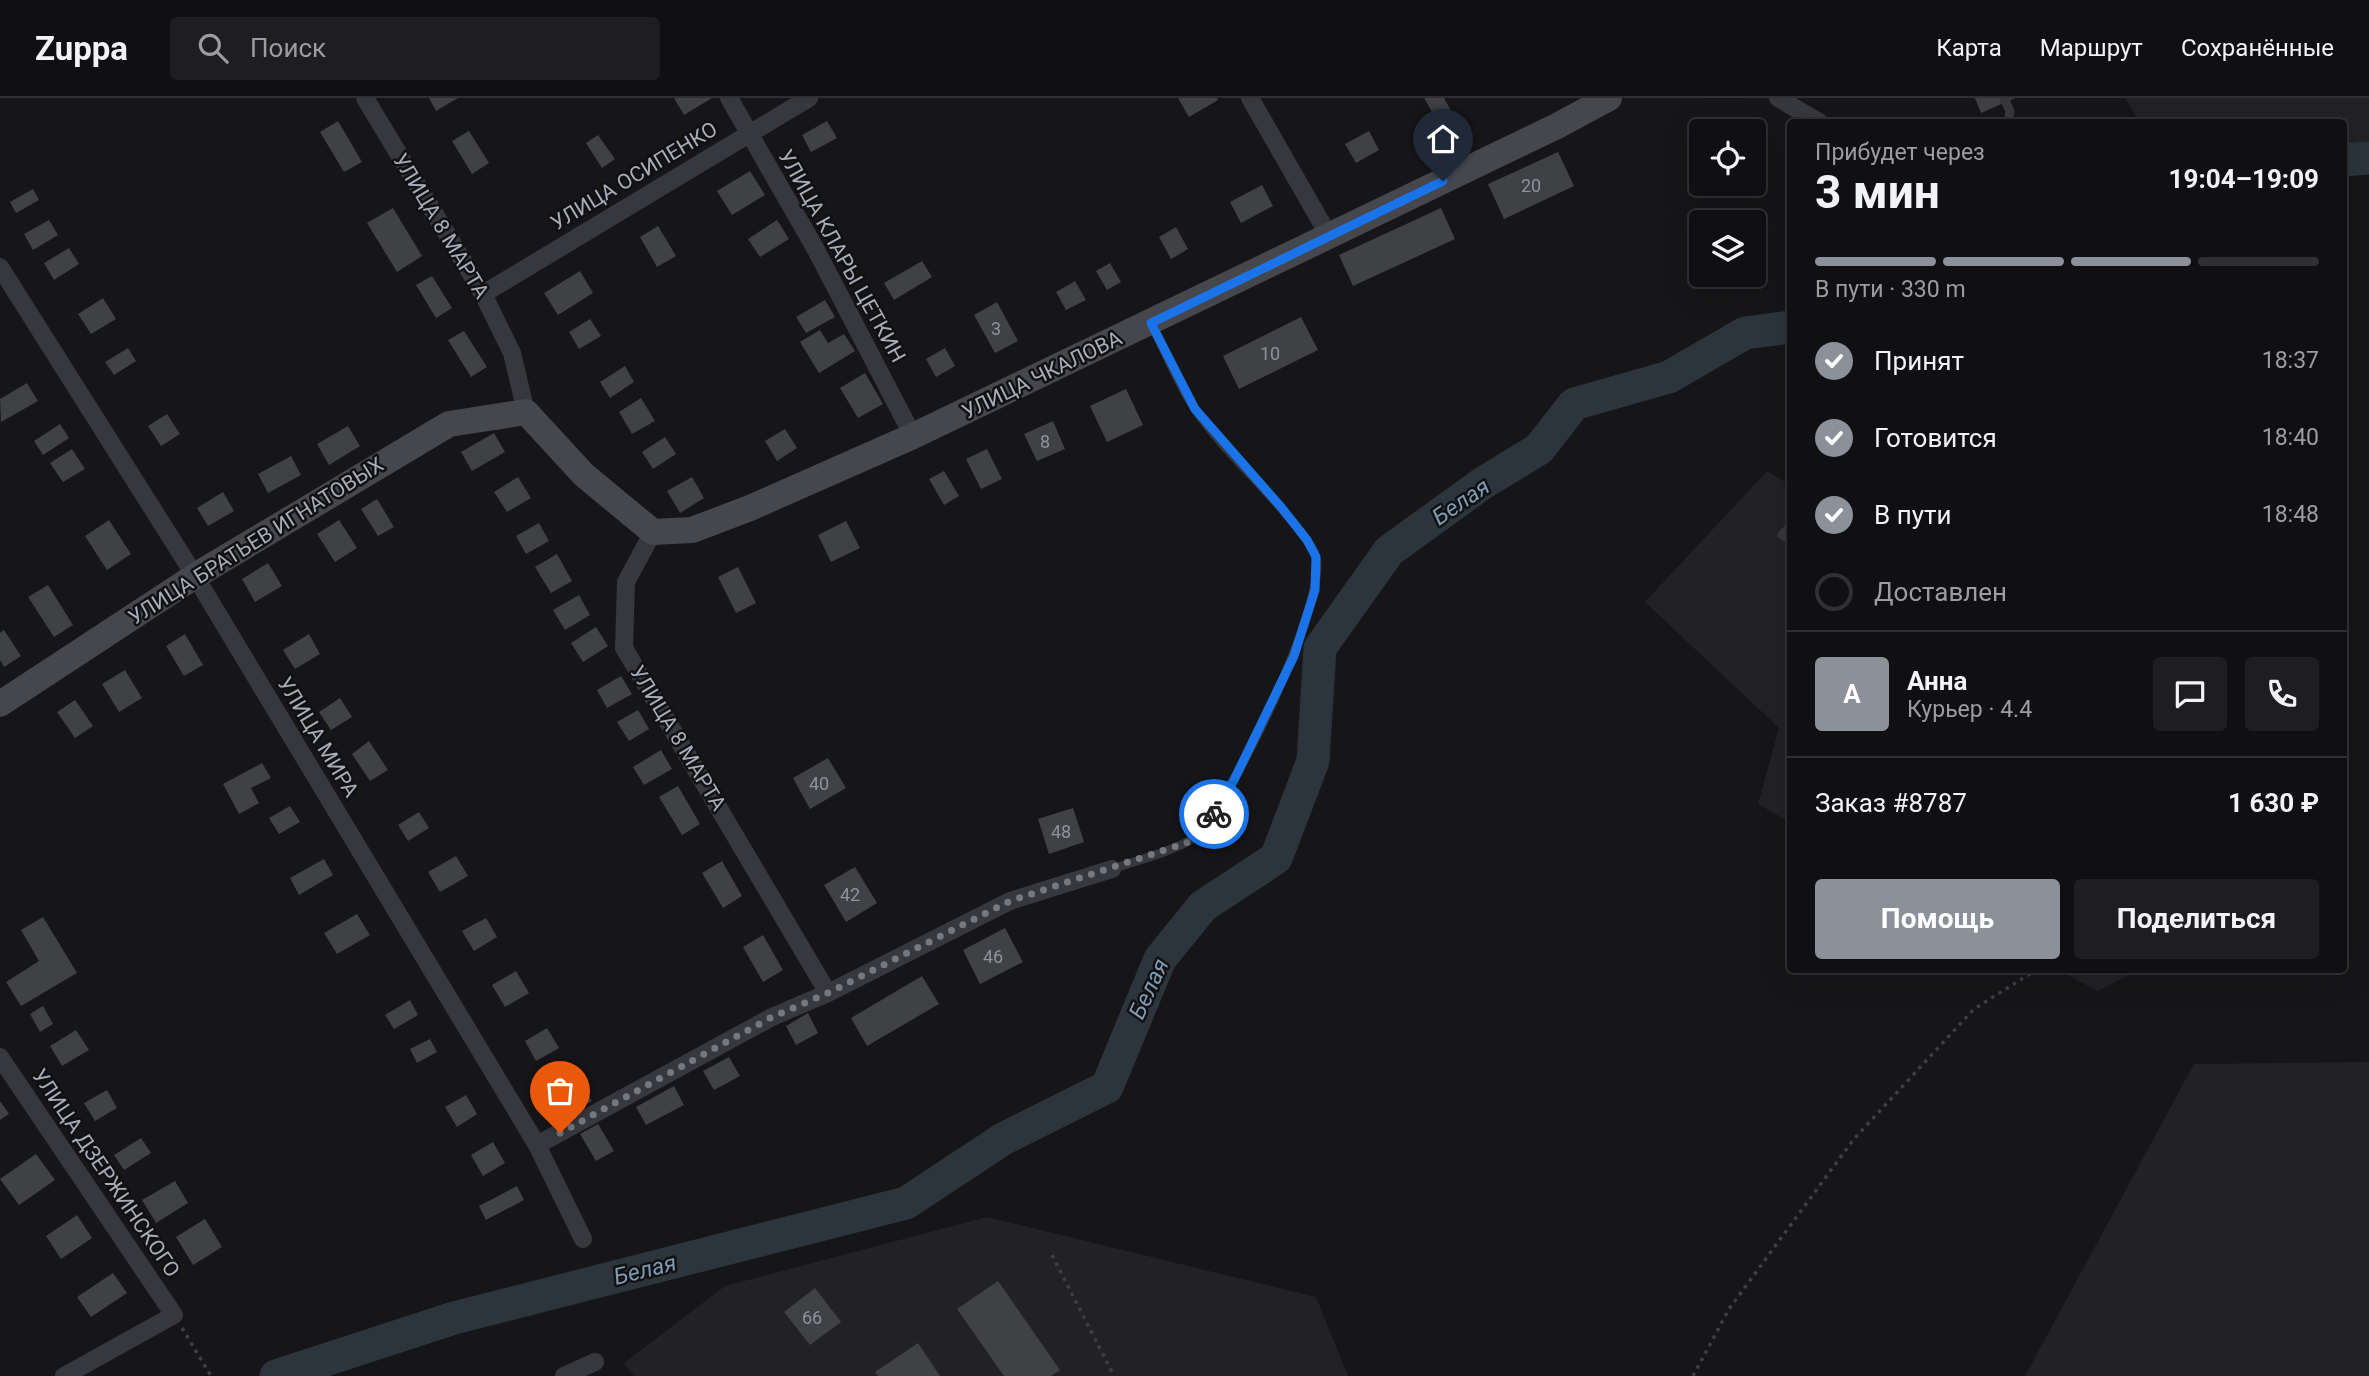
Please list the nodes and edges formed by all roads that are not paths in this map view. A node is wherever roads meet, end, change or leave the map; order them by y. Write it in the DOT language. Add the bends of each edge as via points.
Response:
graph roads {
  1 [pos="365,98"];
  2 [pos="729,98"];
  3 [pos="809,98"];
  4 [pos="1250,98"];
  5 [pos="1609,98"];
  6 [pos="1778,98"];
  7 [pos="2004,98"];
  8 [pos="1814,119"];
  9 [pos="2009,119"];
  10 [pos="748,133"];
  11 [pos="1329,236"];
  12 [pos="0,267"];
  13 [pos="483,295"];
  14 [pos="1151,323"];
  15 [pos="526,412"];
  16 [pos="913,436"];
  17 [pos="653,532"];
  18 [pos="195,576"];
  19 [pos="0,704"];
  20 [pos="1112,869"];
  21 [pos="828,993"];
  22 [pos="0,1057"];
  23 [pos="537,1145"];
  24 [pos="583,1239"];
  25 [pos="595,1369"];
  26 [pos="64,1376"];
  27 [pos="564,1376"];
  1 -- 13 [label="street, УЛИЦА 8 МАРТА"];
  2 -- 10 [label="street, УЛИЦА КЛАРЫ ЦЕТКИН"];
  3 -- 10 [label="street, УЛИЦА ОСИПЕНКО"];
  4 -- 11 [label="street"];
  5 -- 11 [label="street, УЛИЦА ЧКАЛОВА"];
  6 -- 8 [label="street"];
  7 -- 9 [label="lane"];
  10 -- 13 [label="street, УЛИЦА ОСИПЕНКО"];
  10 -- 16 [label="street, УЛИЦА КЛАРЫ ЦЕТКИН"];
  11 -- 14 [label="street, УЛИЦА ЧКАЛОВА"];
  12 -- 18 [label="street, УЛИЦА МИРА"];
  13 -- 15 [label="street, УЛИЦА 8 МАРТА" via="512,354"];
  14 -- 16 [label="street, УЛИЦА ЧКАЛОВА"];
  14 -- 20 [label="lane" via="1195,409 1307,540 1316,557 1315,590 1294,656 1234,780 1204,828 1189,842"];
  15 -- 17 [label="street, УЛИЦА 8 МАРТА" via="584,475"];
  15 -- 18 [label="street, УЛИЦА БРАТЬЕВ ИГНАТОВЫХ" via="449,424"];
  16 -- 17 [label="street, УЛИЦА ЧКАЛОВА" via="750,509 692,530"];
  17 -- 21 [label="street, УЛИЦА 8 МАРТА" via="626,582 624,648"];
  18 -- 19 [label="street, УЛИЦА БРАТЬЕВ ИГНАТОВЫХ"];
  18 -- 23 [label="street, УЛИЦА МИРА"];
  20 -- 21 [label="street" via="1010,901"];
  21 -- 23 [label="street" via="772,1017"];
  22 -- 26 [label="street, УЛИЦА ДЗЕРЖИНСКОГО" via="174,1315"];
  23 -- 24 [label="street, УЛИЦА МИРА"];
  25 -- 27 [label="street"];
}
